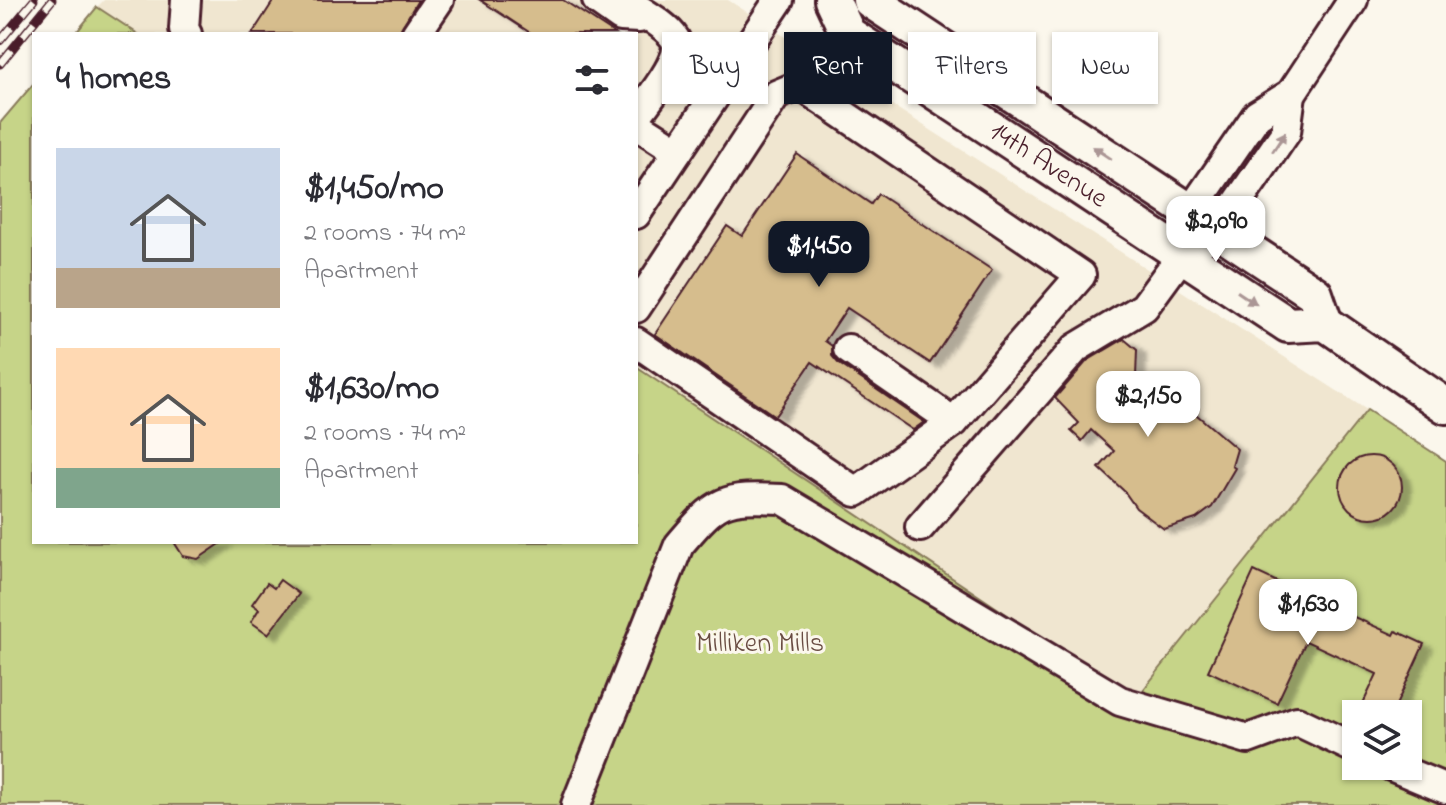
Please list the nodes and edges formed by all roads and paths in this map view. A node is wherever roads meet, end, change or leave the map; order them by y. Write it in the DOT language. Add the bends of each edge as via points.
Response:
graph roads {
  1 [pos="186,0"];
  2 [pos="439,0"];
  3 [pos="597,0"];
  4 [pos="779,0"];
  5 [pos="832,0"];
  6 [pos="870,0"];
  7 [pos="1353,0"];
  8 [pos="635,8"];
  9 [pos="186,32"];
  10 [pos="417,32"];
  11 [pos="1291,94"];
  12 [pos="638,114"];
  13 [pos="638,125"];
  14 [pos="678,151"];
  15 [pos="638,211"];
  16 [pos="1191,211"];
  17 [pos="1219,230"];
  18 [pos="1182,255"];
  19 [pos="638,305"];
  20 [pos="1325,323"];
  21 [pos="638,343"];
  22 [pos="848,349"];
  23 [pos="1446,406"];
  24 [pos="954,422"];
  25 [pos="920,527"];
  26 [pos="1342,742"];
  27 [pos="1422,779"];
  28 [pos="1446,789"];
  29 [pos="576,805"];
  1 -- 9 [label="street"];
  2 -- 10 [label="street"];
  3 -- 8 [label="street" via="621,17 632,19"];
  4 -- 14 [label="street"];
  5 -- 18 [label="main road, 14th Avenue" via="848,34"];
  16 -- 6 [label="main road, 14th Avenue, one-way"];
  7 -- 11 [label="street"];
  8 -- 12 [label="street" via="674,38 678,49"];
  11 -- 16 [label="street" via="1257,115"];
  17 -- 11 [label="street, one-way" via="1286,132"];
  13 -- 14 [label="street"];
  14 -- 15 [label="street"];
  16 -- 17 [label="main road, 14th Avenue"];
  16 -- 18 [label="street"];
  17 -- 18 [label="street"];
  17 -- 20 [label="main road, 14th Avenue" via="1315,294"];
  18 -- 20 [label="main road, 14th Avenue, one-way" via="1288,325"];
  18 -- 25 [label="street" via="1144,307 1076,348"];
  19 -- 24 [label="street" via="776,95 800,85 1081,275"];
  20 -- 23 [label="main road, 14th Avenue"];
  21 -- 24 [label="street" via="856,492"];
  22 -- 24 [label="street"];
  26 -- 29 [label="street" via="1297,721 1248,739 1120,701 782,499 735,497 707,512 679,545"];
  27 -- 28 [label="street"];
}
